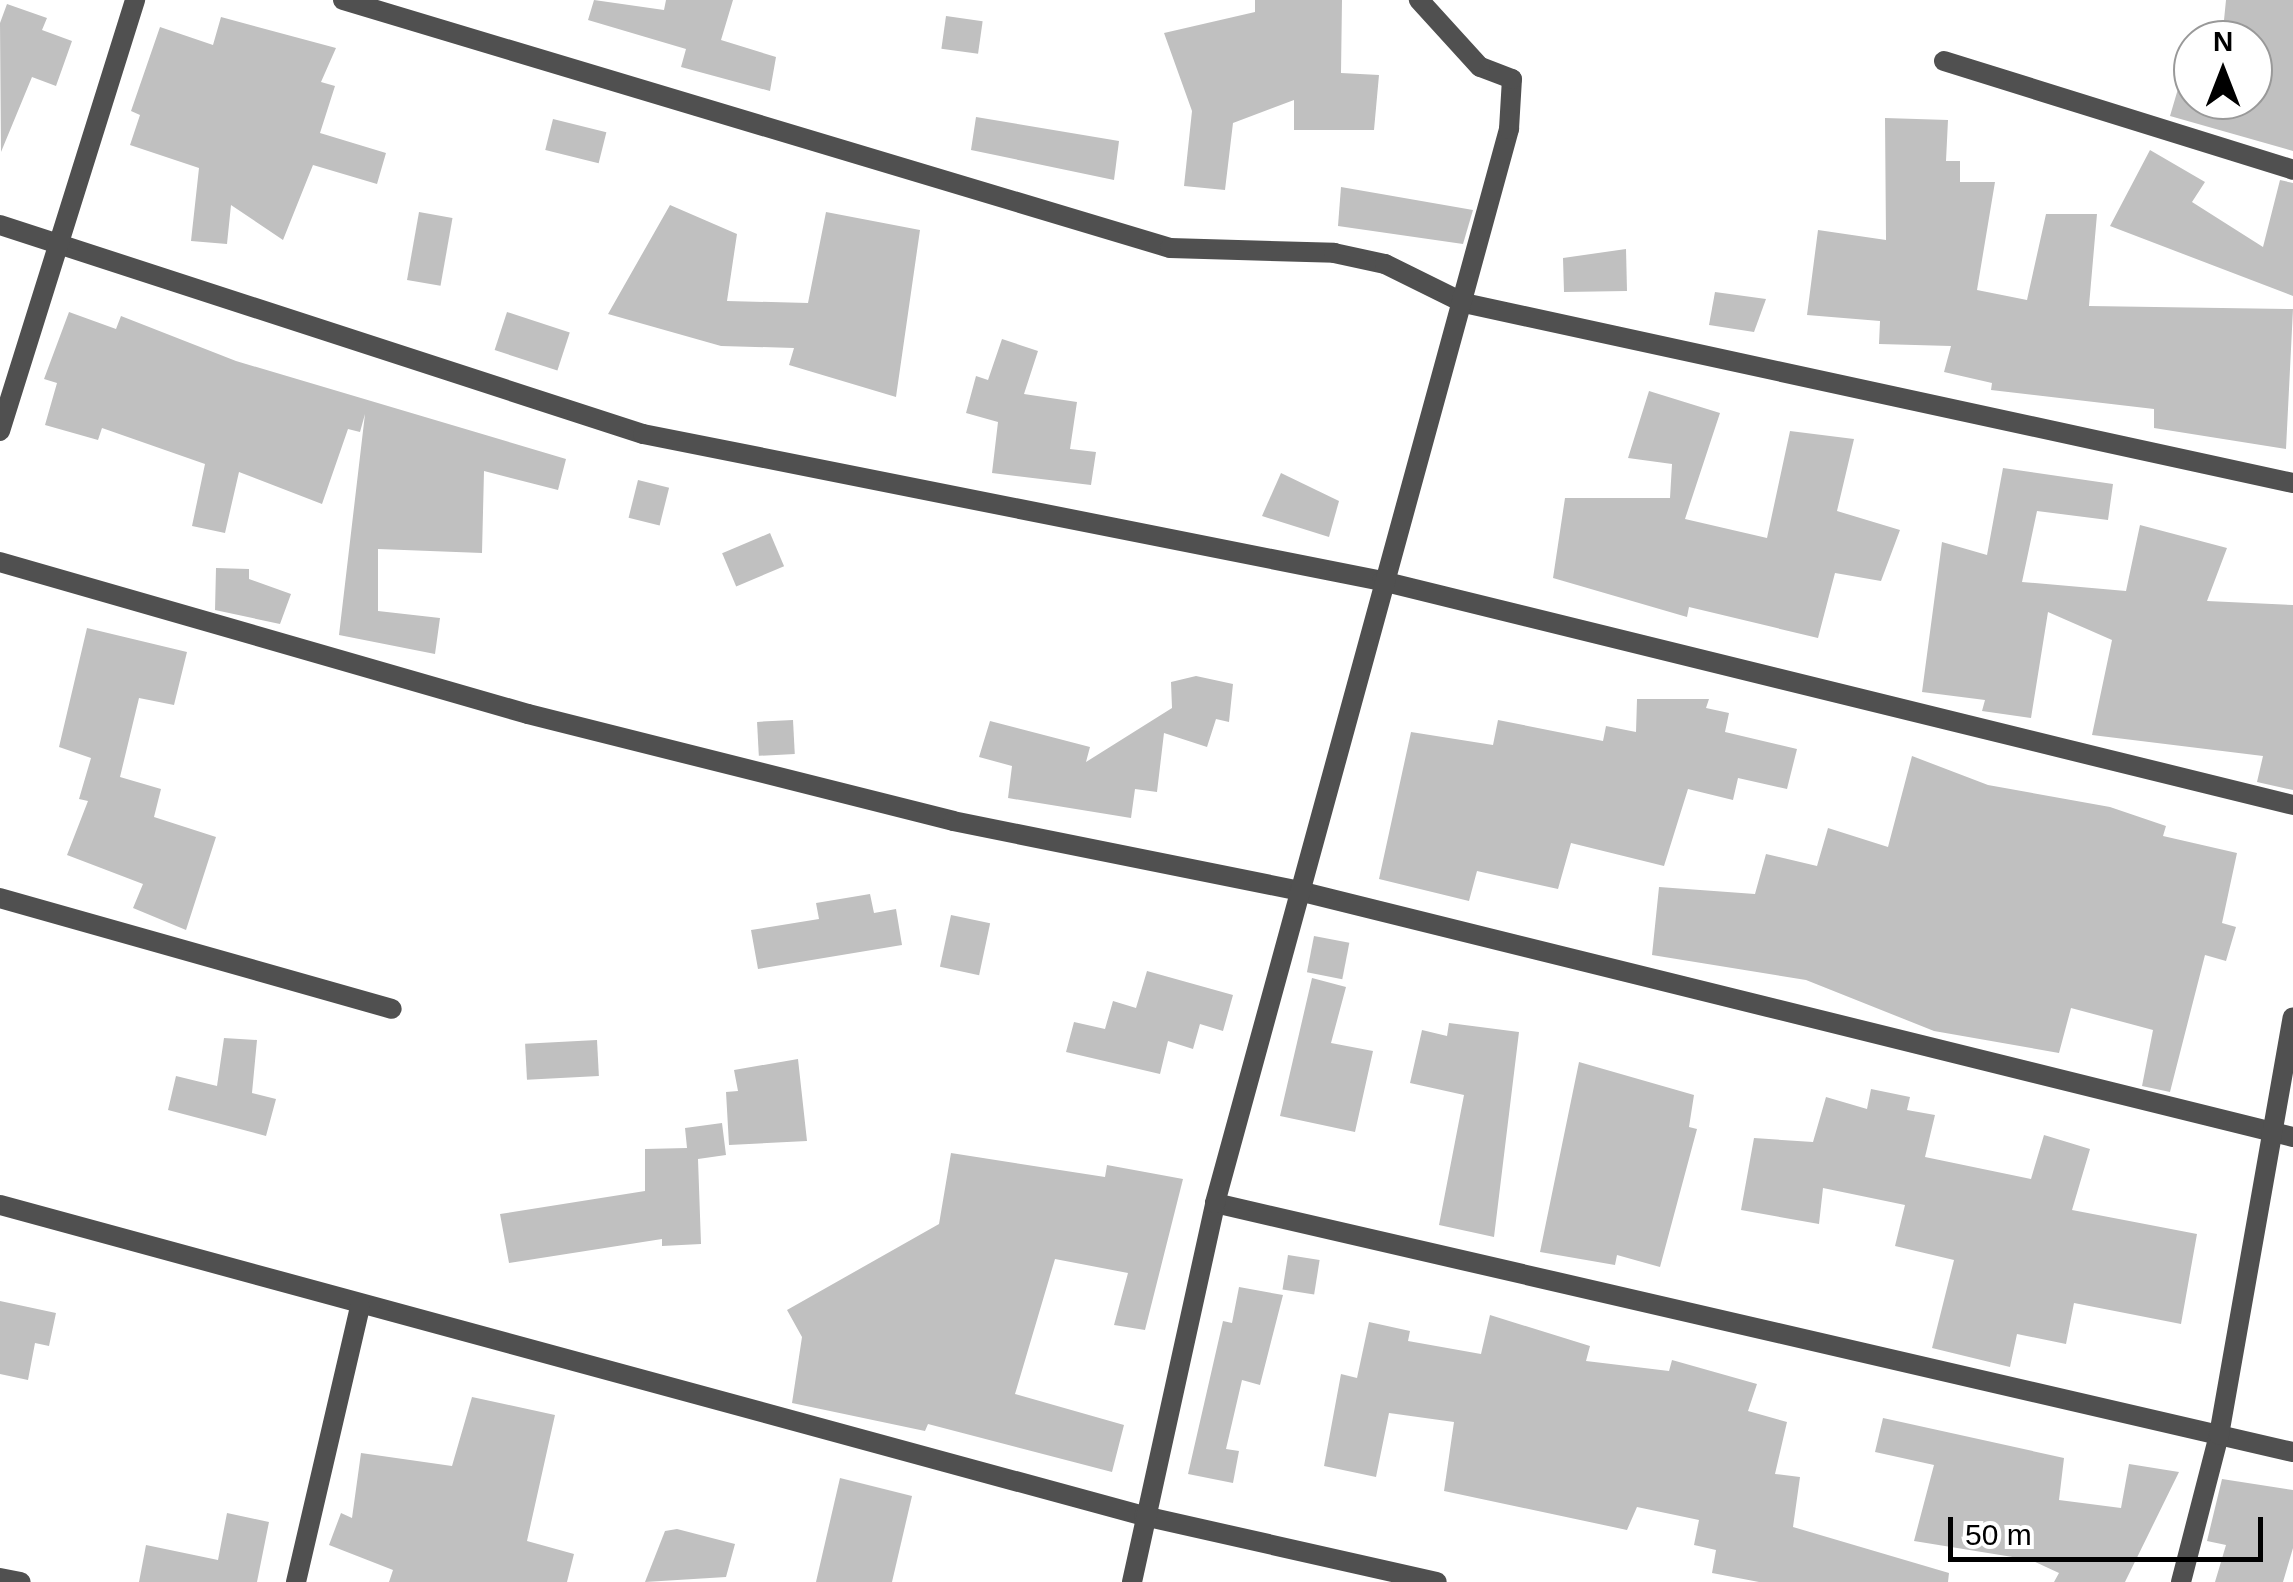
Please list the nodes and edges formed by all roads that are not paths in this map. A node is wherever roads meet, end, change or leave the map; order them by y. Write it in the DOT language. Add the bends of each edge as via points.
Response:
graph roads {
  1 [pos="136,0"];
  2 [pos="343,0"];
  3 [pos="1418,0"];
  4 [pos="1944,60"];
  5 [pos="2293,170"];
  6 [pos="0,225"];
  7 [pos="61,244"];
  8 [pos="1464,304"];
  9 [pos="0,431"];
  10 [pos="2293,483"];
  11 [pos="0,562"];
  12 [pos="1382,581"];
  13 [pos="2293,805"];
  14 [pos="1299,891"];
  15 [pos="0,898"];
  16 [pos="392,1009"];
  17 [pos="2293,1017"];
  18 [pos="2270,1132"];
  19 [pos="2293,1136"];
  20 [pos="1215,1203"];
  21 [pos="0,1205"];
  22 [pos="360,1308"];
  23 [pos="2218,1435"];
  24 [pos="2293,1452"];
  25 [pos="1144,1516"];
  26 [pos="0,1578"];
  27 [pos="21,1582"];
  28 [pos="296,1582"];
  29 [pos="1132,1582"];
  30 [pos="1437,1582"];
  31 [pos="2181,1582"];
  1 -- 7 [label="street"];
  2 -- 8 [label="street" via="1170,248 1334,253 1423,276"];
  3 -- 8 [label="street" via="1480,67 1512,79 1509,129"];
  4 -- 5 [label="street"];
  6 -- 7 [label="street"];
  7 -- 9 [label="street"];
  7 -- 12 [label="street" via="643,434"];
  8 -- 10 [label="street"];
  8 -- 12 [label="street"];
  11 -- 14 [label="street" via="605,734 952,821"];
  12 -- 13 [label="street"];
  12 -- 14 [label="street"];
  14 -- 18 [label="street"];
  14 -- 20 [label="street"];
  15 -- 16 [label="street"];
  17 -- 18 [label="street"];
  18 -- 19 [label="street"];
  18 -- 23 [label="street"];
  20 -- 23 [label="street"];
  20 -- 25 [label="street"];
  21 -- 22 [label="street"];
  22 -- 25 [label="street"];
  22 -- 28 [label="street"];
  23 -- 24 [label="street"];
  23 -- 31 [label="street"];
  25 -- 29 [label="street"];
  25 -- 30 [label="street"];
  26 -- 27 [label="street"];
}
